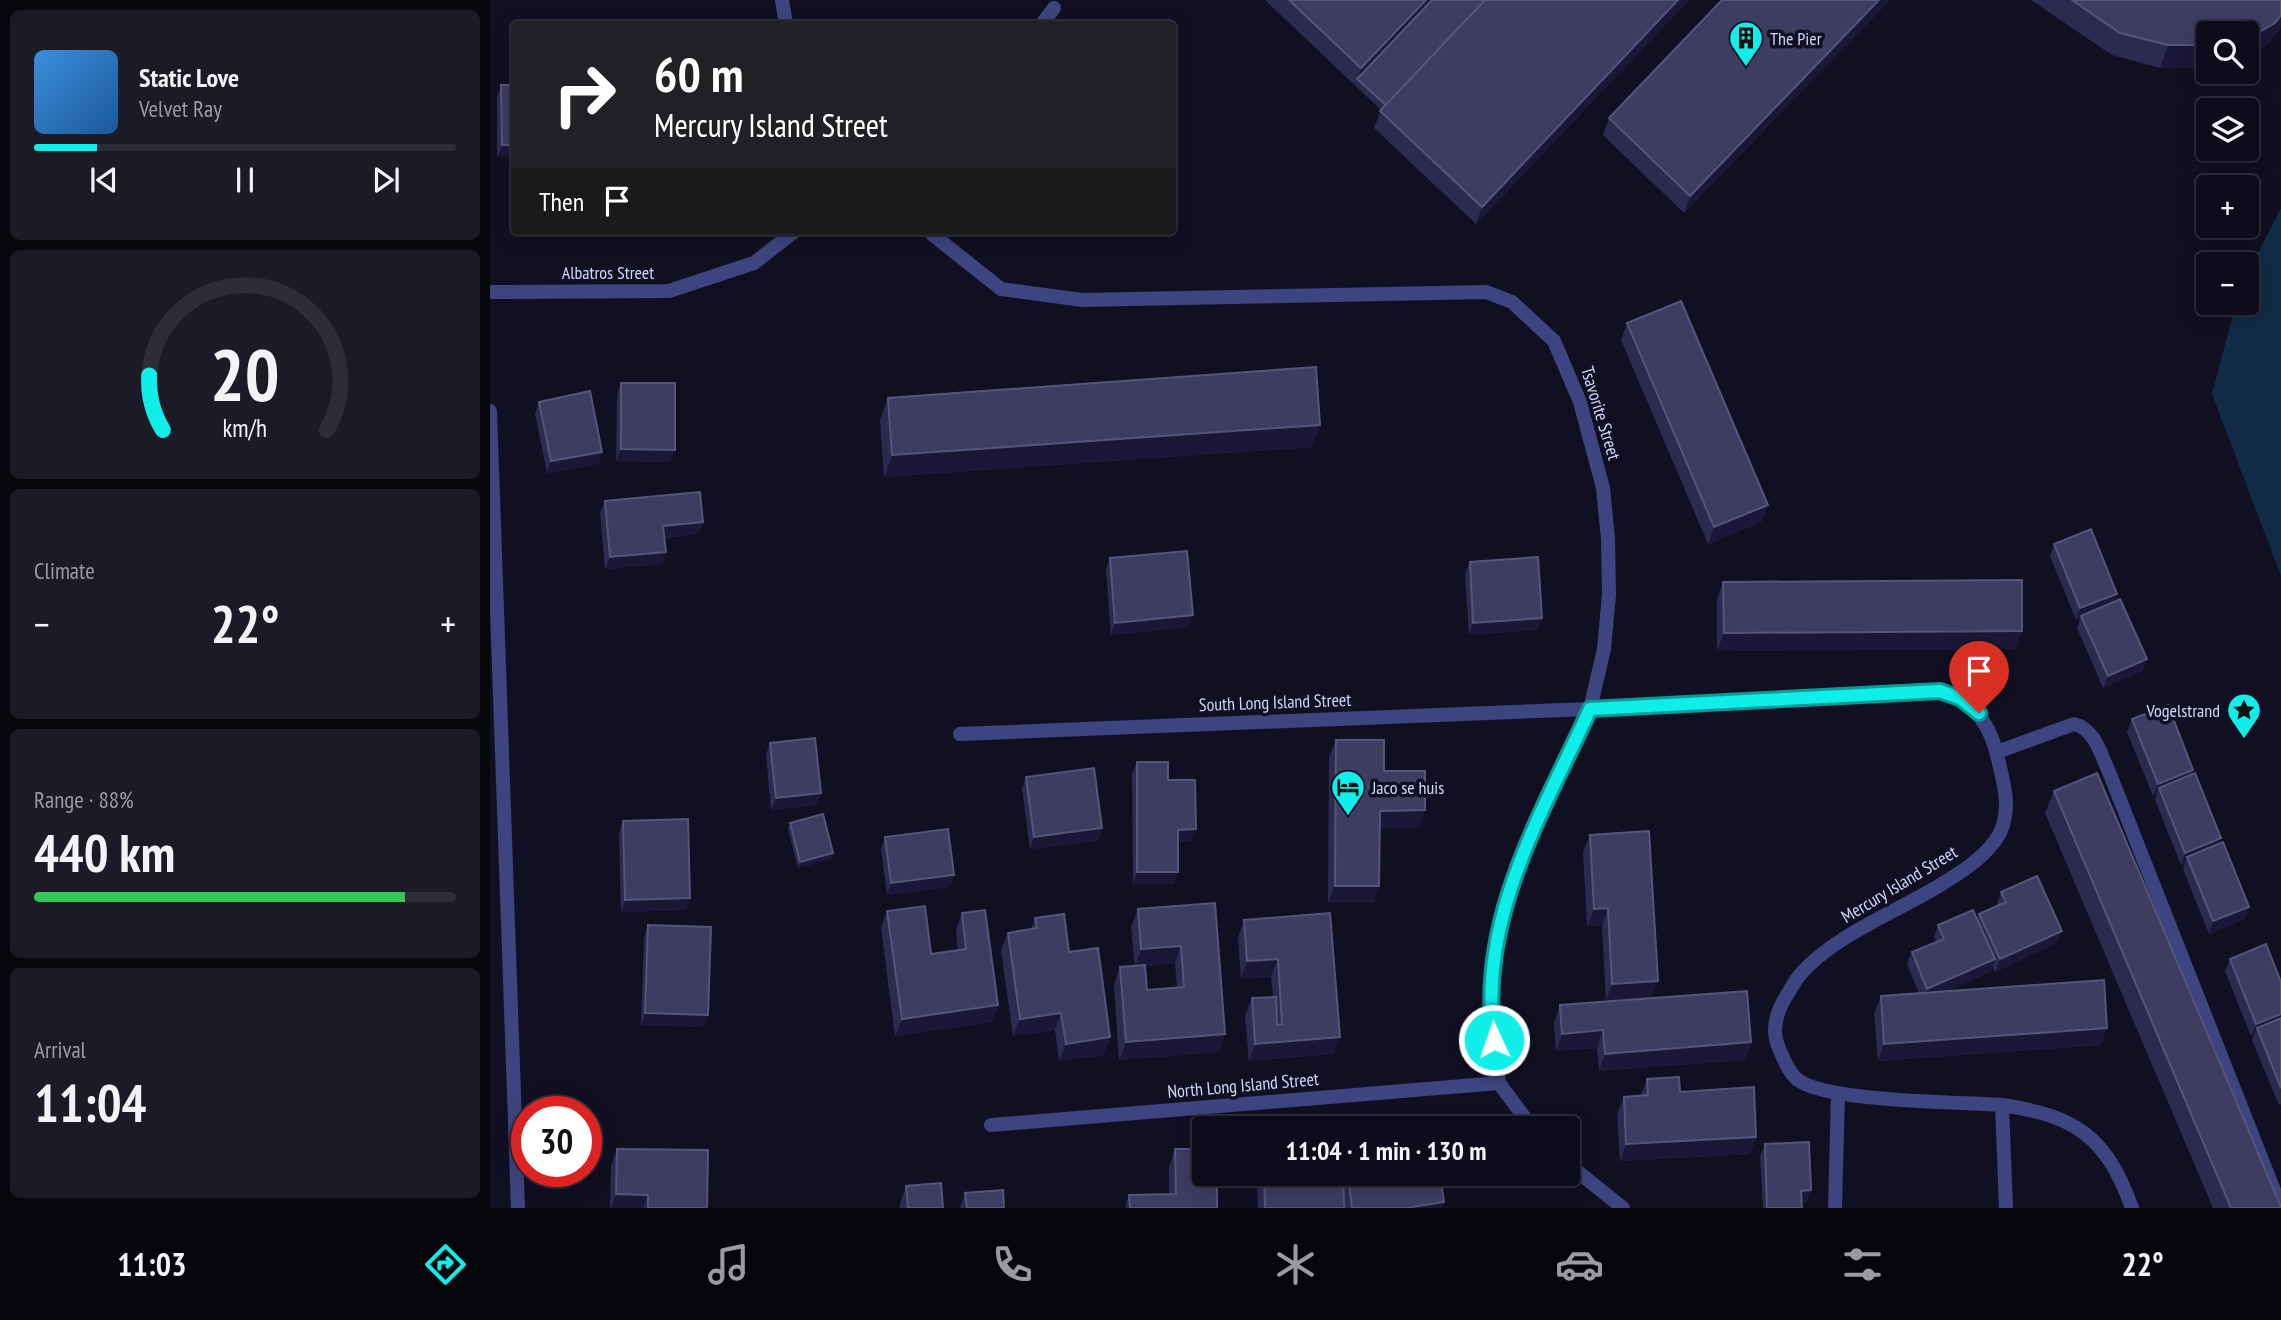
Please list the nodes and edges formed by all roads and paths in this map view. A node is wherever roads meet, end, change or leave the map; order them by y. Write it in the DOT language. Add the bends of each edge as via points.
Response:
graph roads {
  1 [pos="782,0"];
  2 [pos="1054,8"];
  3 [pos="786,21"];
  4 [pos="1044,21"];
  5 [pos="790,235"];
  6 [pos="933,235"];
  7 [pos="490,292"];
  8 [pos="490,411"];
  9 [pos="1590,709"];
  10 [pos="960,734"];
  11 [pos="1997,752"];
  12 [pos="1499,1083"];
  13 [pos="1838,1094"];
  14 [pos="2002,1105"];
  15 [pos="1523,1116"];
  16 [pos="990,1125"];
  17 [pos="1580,1176"];
  18 [pos="518,1208"];
  19 [pos="1623,1208"];
  20 [pos="1835,1208"];
  21 [pos="2007,1208"];
  22 [pos="2132,1208"];
  23 [pos="2281,1208"];
  1 -- 3 [label="street"];
  2 -- 4 [label="street"];
  5 -- 7 [label="street, Albatros Street" via="754,263 669,291"];
  6 -- 9 [label="street, Tsavorite Street" via="1001,289 1082,300 1486,292 1512,302 1554,341 1580,402 1603,488 1609,595 1604,649"];
  8 -- 18 [label="street"];
  9 -- 10 [label="street, South Long Island Street"];
  9 -- 11 [label="street, Mercury Island Street" via="1940,691 1960,698 1979,713"];
  9 -- 12 [label="street, Tsavorite Street" via="1516,867 1504,905 1491,1018"];
  11 -- 13 [label="street, Mercury Island Street" via="2007,804 1997,838 1983,855 1831,947 1799,976 1782,1003 1775,1036 1786,1065 1811,1087"];
  11 -- 23 [label="street" via="2074,724 2093,738"];
  12 -- 15 [label="street, Tsavorite Street"];
  12 -- 16 [label="street, North Long Island Street"];
  13 -- 14 [label="street, Mercury Island Street"];
  13 -- 20 [label="street"];
  14 -- 21 [label="street"];
  14 -- 22 [label="street, Mercury Island Street" via="2063,1119 2089,1135 2110,1160"];
  17 -- 19 [label="street"];
}
